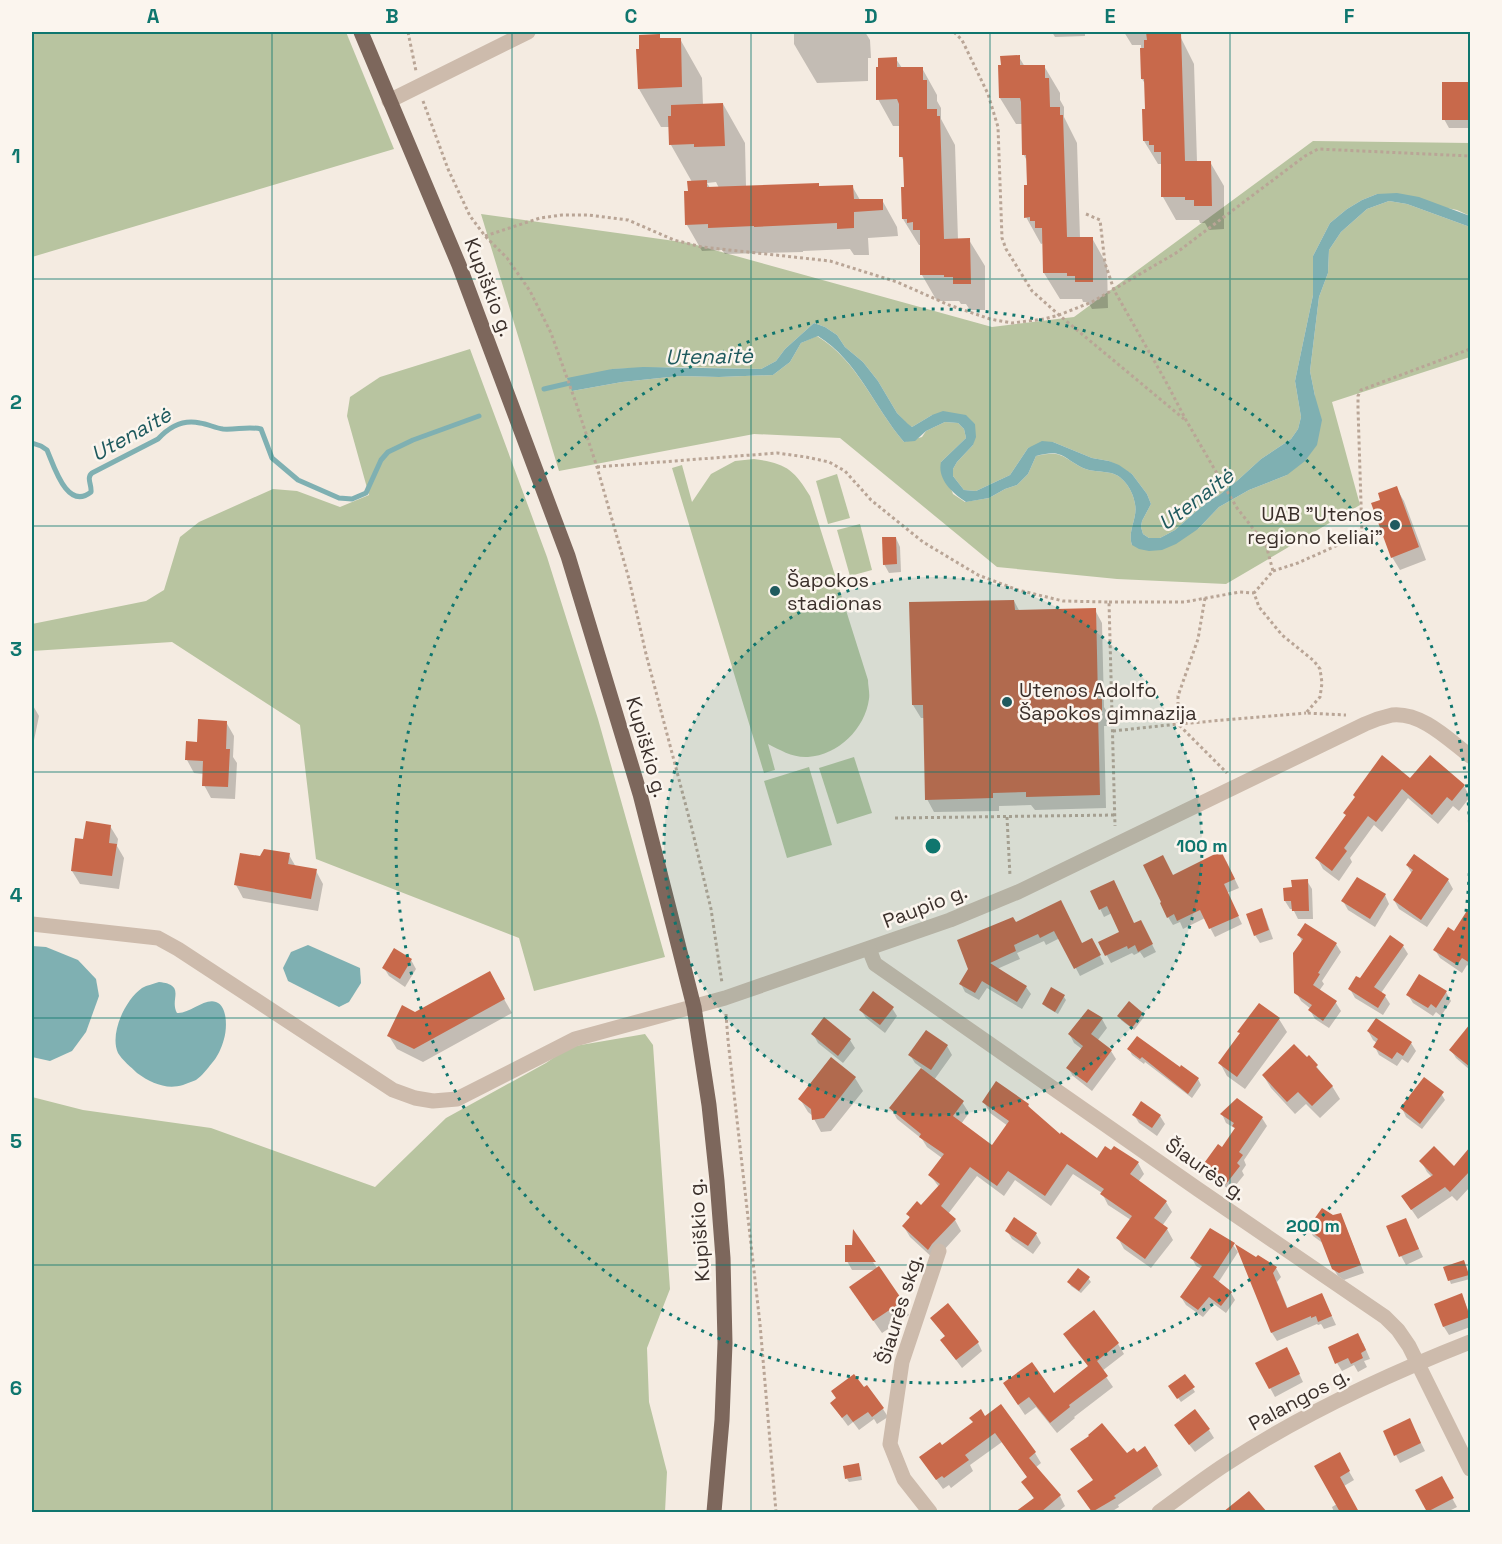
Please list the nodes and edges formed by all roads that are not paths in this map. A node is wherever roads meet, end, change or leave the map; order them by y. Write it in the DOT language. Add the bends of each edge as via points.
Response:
graph roads {
  1 [pos="361,32"];
  2 [pos="528,32"];
  3 [pos="389,101"];
  4 [pos="1470,756"];
  5 [pos="32,924"];
  6 [pos="869,949"];
  7 [pos="694,1007"];
  8 [pos="939,1251"];
  9 [pos="1470,1342"];
  10 [pos="1418,1362"];
  11 [pos="1470,1469"];
  12 [pos="714,1512"];
  13 [pos="930,1512"];
  14 [pos="1159,1512"];
  1 -- 3 [label="main road, Kupiškio g."];
  2 -- 3 [label="street"];
  3 -- 7 [label="main road, Kupiškio g." via="459,264 568,556 640,794"];
  4 -- 6 [label="street, Paupio g." via="1418,720 1394,715 1365,724 1018,892"];
  5 -- 7 [label="street, Paupio g." via="158,938 393,1090 434,1101 457,1099 575,1039"];
  6 -- 7 [label="street, Paupio g." via="728,991"];
  6 -- 10 [label="street, Šiaurės g." via="875,964 1385,1317"];
  7 -- 12 [label="main road, Kupiškio g." via="709,1105 723,1257 725,1343"];
  8 -- 13 [label="street, Šiaurės skg." via="902,1362 890,1444 904,1479"];
  9 -- 10 [label="street, Palangos g."];
  10 -- 11 [label="street, Šiaurės g."];
  10 -- 14 [label="street, Palangos g." via="1284,1429 1225,1464"];
}
